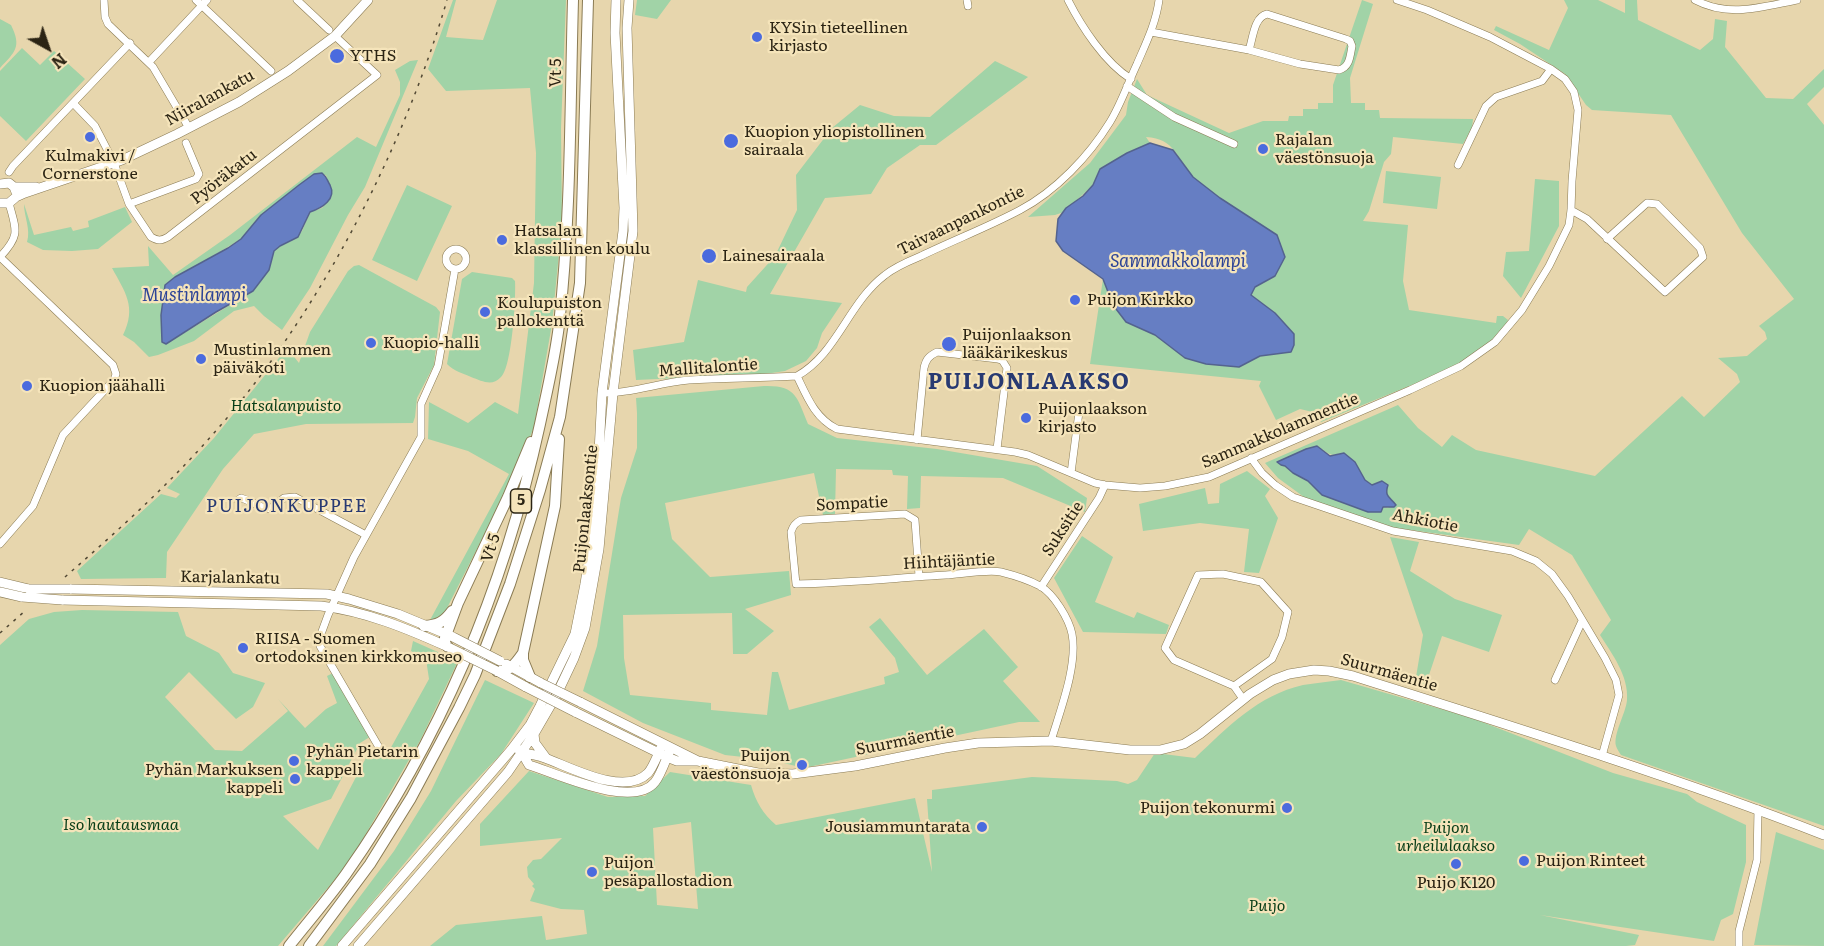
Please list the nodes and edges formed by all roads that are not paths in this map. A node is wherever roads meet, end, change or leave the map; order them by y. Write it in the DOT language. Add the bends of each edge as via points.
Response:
graph roads {
  1 [pos="104,0"];
  2 [pos="297,0"];
  3 [pos="368,0"];
  4 [pos="573,0"];
  5 [pos="588,0"];
  6 [pos="616,0"];
  7 [pos="628,0"];
  8 [pos="1068,0"];
  9 [pos="1159,0"];
  10 [pos="1397,0"];
  11 [pos="1695,0"];
  12 [pos="1797,0"];
  13 [pos="202,2"];
  14 [pos="1151,32"];
  15 [pos="332,33"];
  16 [pos="130,43"];
  17 [pos="1249,50"];
  18 [pos="149,62"];
  19 [pos="1551,69"];
  20 [pos="271,71"];
  21 [pos="1129,82"];
  22 [pos="73,103"];
  23 [pos="189,128"];
  24 [pos="186,143"];
  25 [pos="1234,144"];
  26 [pos="112,159"];
  27 [pos="1458,165"];
  28 [pos="9,172"];
  29 [pos="0,184"];
  30 [pos="10,198"];
  31 [pos="129,204"];
  32 [pos="1571,210"];
  33 [pos="1607,239"];
  34 [pos="0,257"];
  35 [pos="455,269"];
  36 [pos="797,376"];
  37 [pos="602,393"];
  38 [pos="613,393"];
  39 [pos="1080,412"];
  40 [pos="541,417"];
  41 [pos="560,417"];
  42 [pos="917,440"];
  43 [pos="998,449"];
  44 [pos="1251,458"];
  45 [pos="1071,473"];
  46 [pos="1105,485"];
  47 [pos="238,500"];
  48 [pos="366,536"];
  49 [pos="0,544"];
  50 [pos="919,576"];
  51 [pos="0,582"];
  52 [pos="796,584"];
  53 [pos="1041,587"];
  54 [pos="0,592"];
  55 [pos="336,597"];
  56 [pos="458,603"];
  57 [pos="332,607"];
  58 [pos="1582,621"];
  59 [pos="424,626"];
  60 [pos="449,639"];
  61 [pos="523,653"];
  62 [pos="499,666"];
  63 [pos="512,667"];
  64 [pos="1555,680"];
  65 [pos="528,682"];
  66 [pos="1234,686"];
  67 [pos="1243,699"];
  68 [pos="534,734"];
  69 [pos="1051,741"];
  70 [pos="380,749"];
  71 [pos="518,750"];
  72 [pos="665,751"];
  73 [pos="1602,756"];
  74 [pos="546,758"];
  75 [pos="529,765"];
  76 [pos="508,772"];
  77 [pos="1758,809"];
  78 [pos="1824,835"];
  79 [pos="289,946"];
  80 [pos="309,946"];
  81 [pos="342,946"];
  82 [pos="358,946"];
  83 [pos="1739,946"];
  1 -- 16 [label="street" via="106,21"];
  2 -- 15 [label="street"];
  3 -- 15 [label="main road, Niiralankatu"];
  4 -- 40 [label="highway, Vt 5 / 5" via="567,227 559,327"];
  5 -- 41 [label="highway, Vt 5 / 5" via="580,283"];
  6 -- 37 [label="main road, Puijonlaaksontie" via="624,208"];
  7 -- 38 [label="main road, Puijonlaaksontie" via="633,231"];
  8 -- 21 [label="street" via="1080,25"];
  9 -- 14 [label="street, Taivaanpankontie"];
  10 -- 19 [label="street" via="1490,36"];
  11 -- 12 [label="street" via="1726,10"];
  13 -- 18 [label="street"];
  13 -- 20 [label="street"];
  14 -- 17 [label="street"];
  14 -- 21 [label="street, Taivaanpankontie"];
  15 -- 23 [label="main road, Niiralankatu" via="255,92"];
  15 -- 31 [label="street, Pyöräkatu" via="377,75 168,237 160,241 151,237"];
  16 -- 18 [label="street"];
  16 -- 22 [label="street"];
  17 -- 17 [label="street" via="1339,70 1348,64 1352,46 1346,39 1267,14 1258,20"];
  18 -- 23 [label="street"];
  19 -- 27 [label="street" via="1542,81 1496,97 1486,106"];
  19 -- 32 [label="street" via="1574,92 1578,110"];
  21 -- 25 [label="street" via="1173,117"];
  21 -- 36 [label="street, Taivaanpankontie" via="1098,138 1053,187 1022,209 892,269 868,290 813,365"];
  22 -- 26 [label="street, Pyöräkatu" via="95,126"];
  22 -- 28 [label="street"];
  23 -- 26 [label="main road, Niiralankatu"];
  24 -- 31 [label="street" via="199,174 196,178"];
  26 -- 30 [label="main road, Niiralankatu"];
  26 -- 31 [label="street, Pyöräkatu"];
  29 -- 30 [label="main road, Niiralankatu" via="9,183"];
  30 -- 34 [label="street" via="15,238"];
  32 -- 33 [label="street" via="1587,219"];
  32 -- 44 [label="street, Sammakkolammentie" via="1567,232 1549,266 1522,310 1495,342 1446,374"];
  33 -- 33 [label="street" via="1665,292 1703,257 1700,248 1657,204 1647,203"];
  34 -- 49 [label="street" via="113,365 116,374 63,435 33,506"];
  35 -- 48 [label="street" via="438,366 422,399 421,437"];
  36 -- 38 [label="street, Mallitalontie" via="689,380"];
  36 -- 42 [label="street, Sammakkolammentie" via="812,408 828,425 844,431"];
  37 -- 38 [label="street, Mallitalontie"];
  37 -- 71 [label="main road, Puijonlaaksontie" via="596,512 575,634"];
  38 -- 68 [label="main road, Puijonlaaksontie" via="599,549 585,628 556,696"];
  39 -- 45 [label="street"];
  40 -- 56 [label="highway"];
  40 -- 79 [label="highway, Vt 5 / 5" via="504,558 446,704 380,821"];
  41 -- 61 [label="highway" via="555,506"];
  41 -- 80 [label="highway, Vt 5 / 5" via="510,584 459,708 401,815"];
  42 -- 43 [label="street, Sammakkolammentie"];
  42 -- 43 [label="street" via="924,368 930,355 937,352 1002,360 1007,368"];
  43 -- 45 [label="street, Sammakkolammentie" via="1028,455"];
  44 -- 46 [label="street, Sammakkolammentie" via="1209,477 1165,486"];
  44 -- 58 [label="street, Ahkiotie" via="1262,473 1293,497 1394,531 1512,551 1536,561 1552,574"];
  45 -- 46 [label="street, Sammakkolammentie"];
  46 -- 53 [label="street, Suksitie"];
  47 -- 48 [label="street" via="270,509 284,498 296,497"];
  48 -- 55 [label="street"];
  50 -- 52 [label="street, Hiihtäjäntie"];
  50 -- 52 [label="street, Sompatie" via="915,520 905,514 801,520 791,532"];
  50 -- 53 [label="street, Hiihtäjäntie" via="999,572"];
  51 -- 55 [label="main road, Karjalankatu, bridge" via="30,589"];
  53 -- 69 [label="street, Hiihtäjäntie" via="1067,620 1073,647 1066,693"];
  54 -- 57 [label="main road, Karjalankatu, bridge" via="62,600"];
  55 -- 57 [label="street"];
  55 -- 59 [label="main road, Karjalankatu" via="398,614"];
  56 -- 59 [label="highway" via="444,621"];
  56 -- 60 [label="highway"];
  57 -- 60 [label="main road, Karjalankatu"];
  57 -- 70 [label="street" via="320,646"];
  58 -- 64 [label="street"];
  58 -- 73 [label="street, Ahkiotie" via="1616,680 1619,695"];
  59 -- 60 [label="main road, Karjalankatu"];
  60 -- 62 [label="main road, Suurmäentie, bridge"];
  61 -- 63 [label="highway"];
  61 -- 65 [label="highway"];
  62 -- 63 [label="highway" via="502,671"];
  62 -- 65 [label="main road, Suurmäentie"];
  63 -- 65 [label="main road, Suurmäentie"];
  65 -- 72 [label="main road, Suurmäentie, bridge" via="575,712"];
  65 -- 72 [label="main road, Suurmäentie, bridge" via="541,683 580,702"];
  66 -- 66 [label="street" via="1272,659 1288,612 1261,582 1223,574 1198,575 1165,648 1174,660"];
  66 -- 67 [label="street"];
  67 -- 69 [label="main road, Suurmäentie" via="1184,744 1160,750"];
  67 -- 73 [label="main road, Suurmäentie" via="1289,674 1329,671"];
  68 -- 71 [label="main road, Puijonlaaksontie"];
  68 -- 74 [label="main road" via="535,743"];
  69 -- 72 [label="main road, Suurmäentie" via="978,743 793,774 677,761"];
  71 -- 74 [label="main road"];
  71 -- 75 [label="main road"];
  71 -- 76 [label="main road, Puijonlaaksontie"];
  71 -- 81 [label="main road, Puijonlaaksontie"];
  72 -- 74 [label="main road" via="649,772 627,783 591,776"];
  72 -- 75 [label="main road" via="655,782 645,790 628,793 605,790"];
  73 -- 77 [label="main road, Suurmäentie"];
  75 -- 76 [label="main road"];
  76 -- 82 [label="main road, Puijonlaaksontie"];
  77 -- 78 [label="main road, Suurmäentie"];
  77 -- 83 [label="street" via="1757,860 1739,931"];
}
